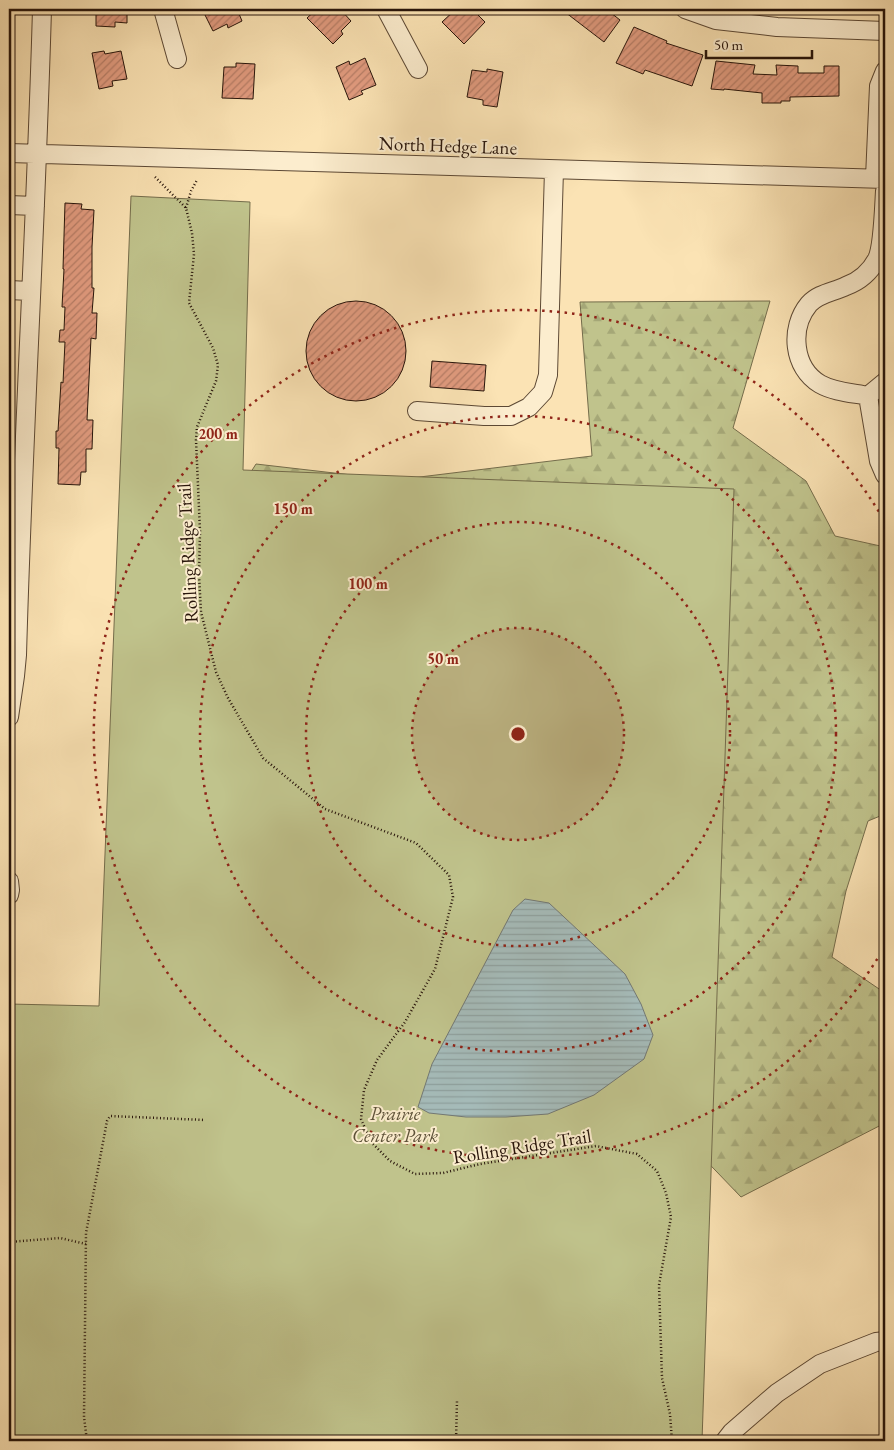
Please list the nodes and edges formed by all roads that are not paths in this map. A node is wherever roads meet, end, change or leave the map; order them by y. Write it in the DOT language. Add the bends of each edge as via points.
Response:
graph roads {
  1 [pos="42,9"];
  2 [pos="163,9"];
  3 [pos="386,9"];
  4 [pos="685,9"];
  5 [pos="885,31"];
  6 [pos="176,60"];
  7 [pos="418,69"];
  8 [pos="885,71"];
  9 [pos="9,153"];
  10 [pos="38,154"];
  11 [pos="554,170"];
  12 [pos="882,183"];
  13 [pos="9,205"];
  14 [pos="35,206"];
  15 [pos="9,290"];
  16 [pos="30,291"];
  17 [pos="885,382"];
  18 [pos="17,392"];
  19 [pos="868,396"];
  20 [pos="418,411"];
  21 [pos="885,475"];
  22 [pos="15,487"];
  23 [pos="9,717"];
  24 [pos="9,881"];
  25 [pos="9,895"];
  26 [pos="885,1341"];
  27 [pos="725,1441"];
  1 -- 10 [label="street"];
  2 -- 6 [label="street"];
  3 -- 7 [label="street"];
  4 -- 5 [label="street" via="716,20 777,27"];
  8 -- 12 [label="street" via="879,86"];
  9 -- 10 [label="street, North Hedge Lane"];
  10 -- 11 [label="street, North Hedge Lane"];
  10 -- 14 [label="street"];
  11 -- 12 [label="street, North Hedge Lane"];
  11 -- 20 [label="street" via="548,375 543,392 528,407 510,416"];
  12 -- 19 [label="street" via="883,228 878,257 865,276 827,292 810,304 799,323 796,347 804,369 820,384"];
  13 -- 14 [label="street"];
  14 -- 16 [label="street"];
  15 -- 16 [label="street"];
  16 -- 18 [label="street"];
  17 -- 19 [label="street"];
  18 -- 22 [label="street"];
  19 -- 21 [label="street" via="879,460"];
  22 -- 23 [label="street" via="17,655"];
  24 -- 25 [label="street"];
  26 -- 27 [label="street" via="820,1364 777,1393"];
}
